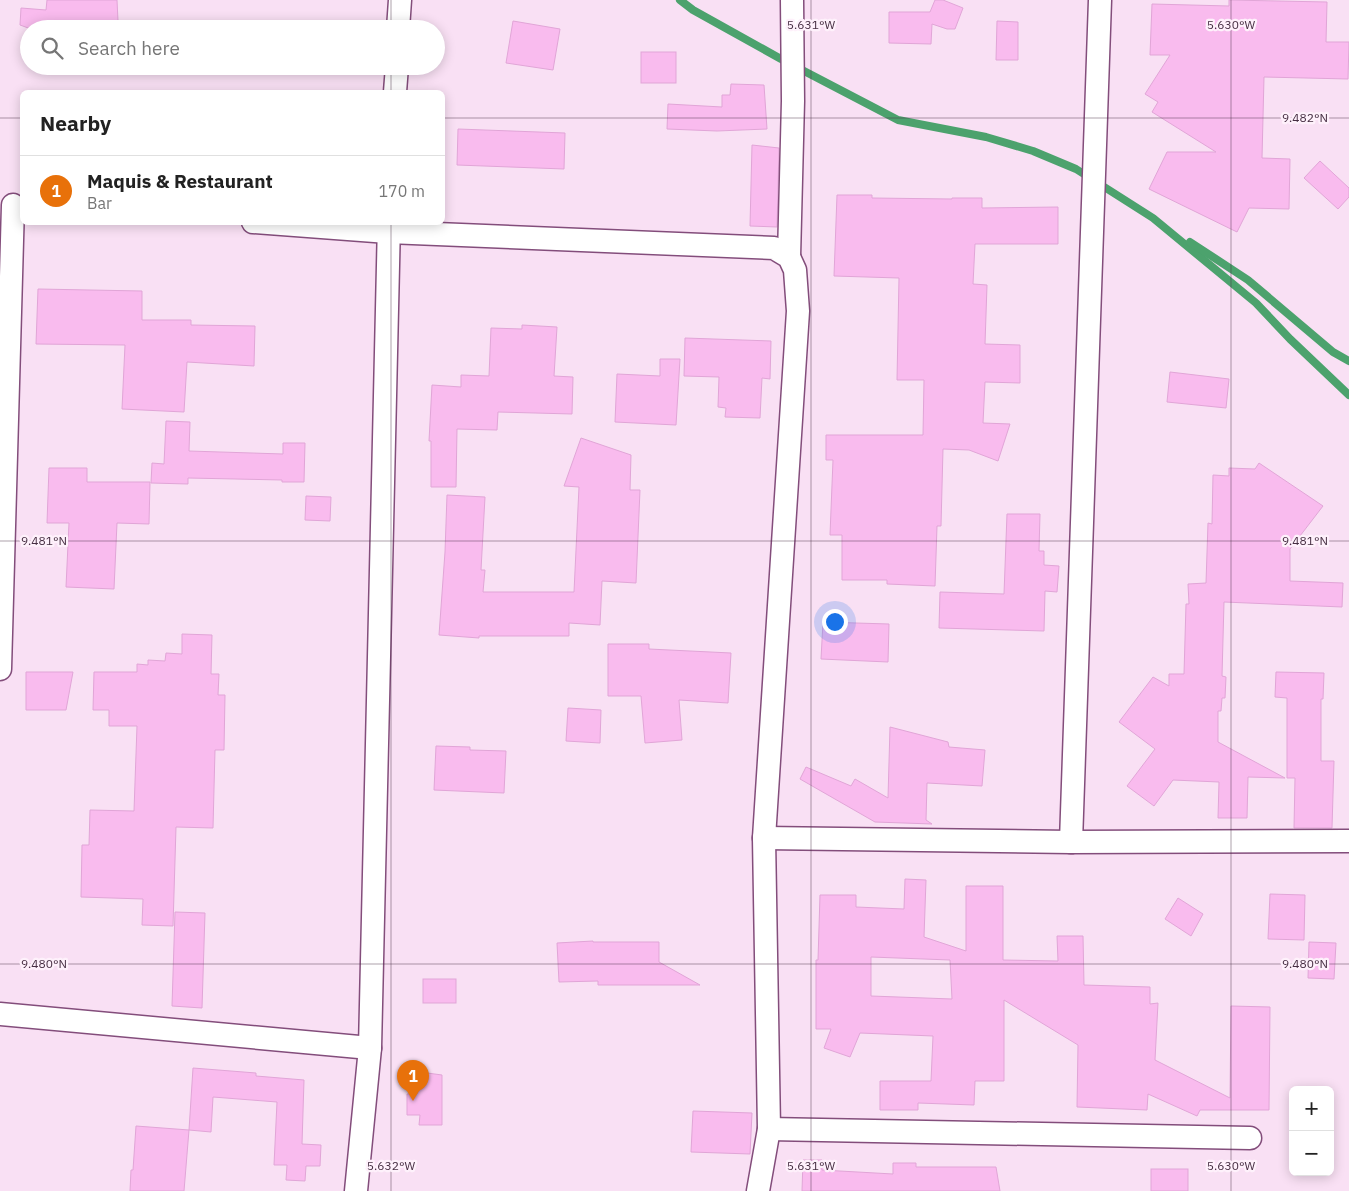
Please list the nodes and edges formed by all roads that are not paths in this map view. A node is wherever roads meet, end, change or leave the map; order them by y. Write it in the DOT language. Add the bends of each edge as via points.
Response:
graph roads {
  1 [pos="400,0"];
  2 [pos="1100,0"];
  3 [pos="792,5"];
  4 [pos="399,20"];
  5 [pos="396,75"];
  6 [pos="395,90"];
  7 [pos="12,205"];
  8 [pos="334,225"];
  9 [pos="388,227"];
  10 [pos="789,257"];
  11 [pos="3,468"];
  12 [pos="0,669"];
  13 [pos="764,838"];
  14 [pos="1349,841"];
  15 [pos="1070,842"];
  16 [pos="0,1014"];
  17 [pos="370,1048"];
  18 [pos="769,1129"];
  19 [pos="1250,1138"];
  20 [pos="356,1191"];
  21 [pos="758,1191"];
  1 -- 4 [label="street"];
  2 -- 15 [label="street"];
  3 -- 10 [label="street"];
  5 -- 6 [label="street"];
  7 -- 11 [label="street"];
  8 -- 9 [label="street"];
  9 -- 10 [label="street" via="774,248"];
  9 -- 17 [label="street"];
  10 -- 13 [label="street" via="795,270 798,311"];
  11 -- 12 [label="street"];
  13 -- 15 [label="street"];
  13 -- 18 [label="street"];
  14 -- 15 [label="street"];
  16 -- 17 [label="street"];
  17 -- 20 [label="street"];
  18 -- 19 [label="street"];
  18 -- 21 [label="street"];
}
